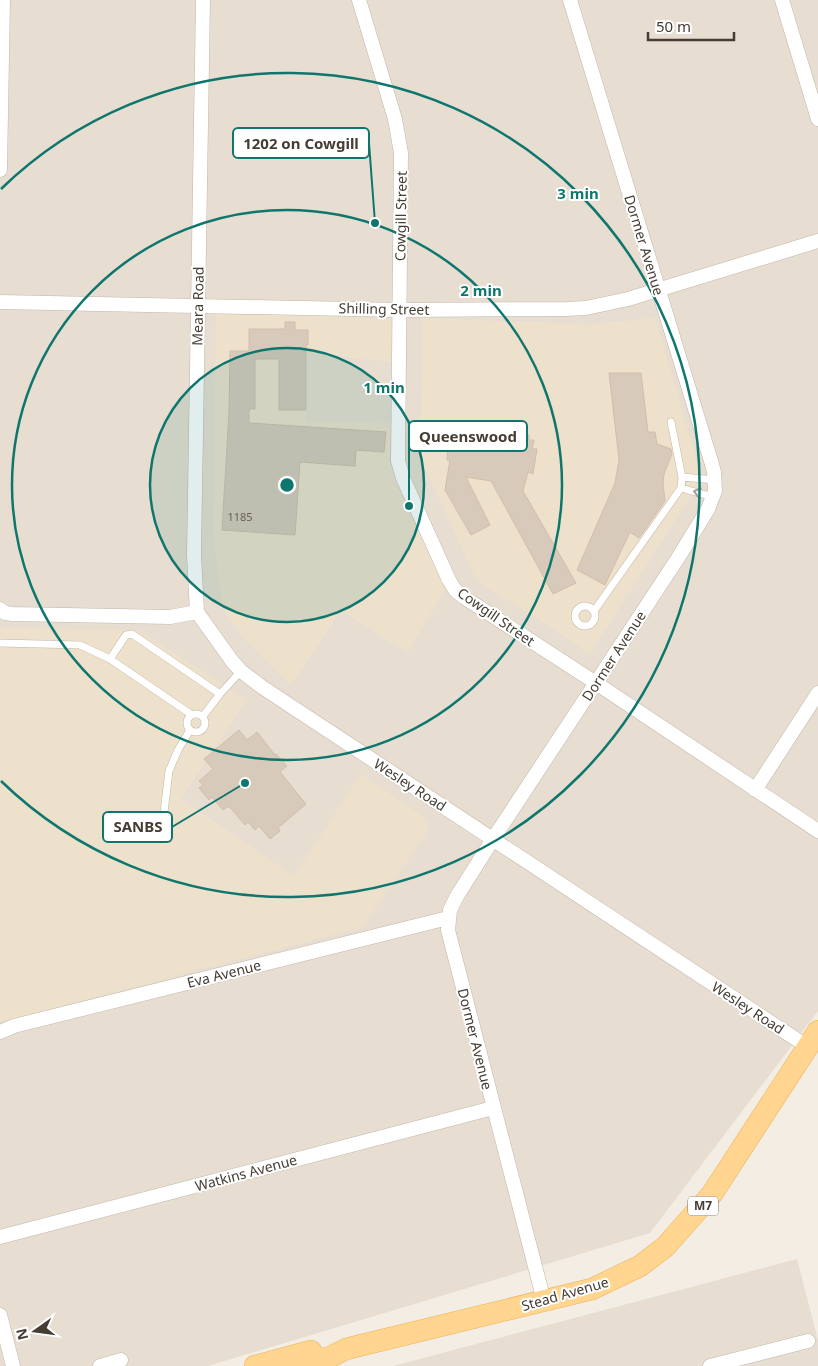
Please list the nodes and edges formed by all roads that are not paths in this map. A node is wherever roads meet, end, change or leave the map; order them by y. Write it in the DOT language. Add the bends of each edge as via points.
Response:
graph roads {
  1 [pos="3,0"];
  2 [pos="203,0"];
  3 [pos="359,0"];
  4 [pos="570,0"];
  5 [pos="782,0"];
  6 [pos="818,119"];
  7 [pos="0,170"];
  8 [pos="818,241"];
  9 [pos="658,290"];
  10 [pos="0,302"];
  11 [pos="198,307"];
  12 [pos="399,310"];
  13 [pos="671,422"];
  14 [pos="682,476"];
  15 [pos="715,480"];
  16 [pos="681,488"];
  17 [pos="714,497"];
  18 [pos="0,609"];
  19 [pos="594,611"];
  20 [pos="197,612"];
  21 [pos="0,643"];
  22 [pos="110,659"];
  23 [pos="241,671"];
  24 [pos="596,683"];
  25 [pos="220,694"];
  26 [pos="818,694"];
  27 [pos="192,715"];
  28 [pos="203,716"];
  29 [pos="190,730"];
  30 [pos="755,790"];
  31 [pos="818,831"];
  32 [pos="161,837"];
  33 [pos="493,839"];
  34 [pos="448,918"];
  35 [pos="0,1032"];
  36 [pos="813,1039"];
  37 [pos="493,1108"];
  38 [pos="0,1237"];
  39 [pos="544,1301"];
  40 [pos="0,1315"];
  41 [pos="808,1342"];
  42 [pos="352,1353"];
  43 [pos="121,1360"];
  44 [pos="13,1366"];
  45 [pos="100,1366"];
  46 [pos="255,1366"];
  47 [pos="297,1366"];
  48 [pos="710,1366"];
  1 -- 7 [label="street"];
  2 -- 11 [label="street, Meara Road"];
  3 -- 12 [label="street, Cowgill Street" via="400,142"];
  4 -- 9 [label="street, Dormer Avenue"];
  5 -- 6 [label="street"];
  8 -- 9 [label="street, Shilling Street"];
  9 -- 12 [label="street, Shilling Street" via="607,304 567,310"];
  9 -- 15 [label="street, Dormer Avenue"];
  10 -- 11 [label="street, Shilling Street"];
  11 -- 12 [label="street, Shilling Street"];
  11 -- 20 [label="street, Meara Road" via="194,555"];
  12 -- 24 [label="street, Cowgill Street" via="398,461 449,580 465,598"];
  13 -- 14 [label="lane"];
  14 -- 15 [label="lane"];
  14 -- 16 [label="lane"];
  15 -- 17 [label="street, Dormer Avenue"];
  17 -- 16 [label="lane, one-way"];
  16 -- 19 [label="lane"];
  17 -- 24 [label="street, Dormer Avenue"];
  18 -- 20 [label="street" via="13,614 170,617"];
  20 -- 23 [label="street, Wesley Road"];
  21 -- 22 [label="lane" via="80,645"];
  22 -- 25 [label="lane" via="126,636 132,634"];
  22 -- 27 [label="lane"];
  23 -- 25 [label="lane"];
  23 -- 33 [label="street, Wesley Road"];
  24 -- 30 [label="street, Cowgill Street"];
  24 -- 33 [label="street, Dormer Avenue"];
  25 -- 28 [label="lane"];
  26 -- 30 [label="street"];
  27 -- 28 [label="lane"];
  27 -- 29 [label="lane" via="187,722"];
  28 -- 29 [label="lane" via="206,724 203,730"];
  29 -- 32 [label="lane" via="169,771"];
  30 -- 31 [label="street, Cowgill Street"];
  33 -- 34 [label="street, Dormer Avenue" via="457,896"];
  33 -- 36 [label="street, Wesley Road"];
  34 -- 35 [label="street, Eva Avenue"];
  34 -- 37 [label="street, Dormer Avenue" via="448,930"];
  36 -- 39 [label="main road, Stead Avenue / M7" via="712,1194 665,1247 640,1266 603,1285"];
  37 -- 38 [label="street, Watkins Avenue"];
  37 -- 39 [label="street, Dormer Avenue"];
  39 -- 42 [label="main road, Stead Avenue / M7"];
  40 -- 44 [label="street"];
  41 -- 48 [label="street"];
  42 -- 46 [label="main road, Stead Avenue / M7" via="328,1347"];
  42 -- 47 [label="main road, Stead Avenue / M7"];
  43 -- 45 [label="street"];
}
